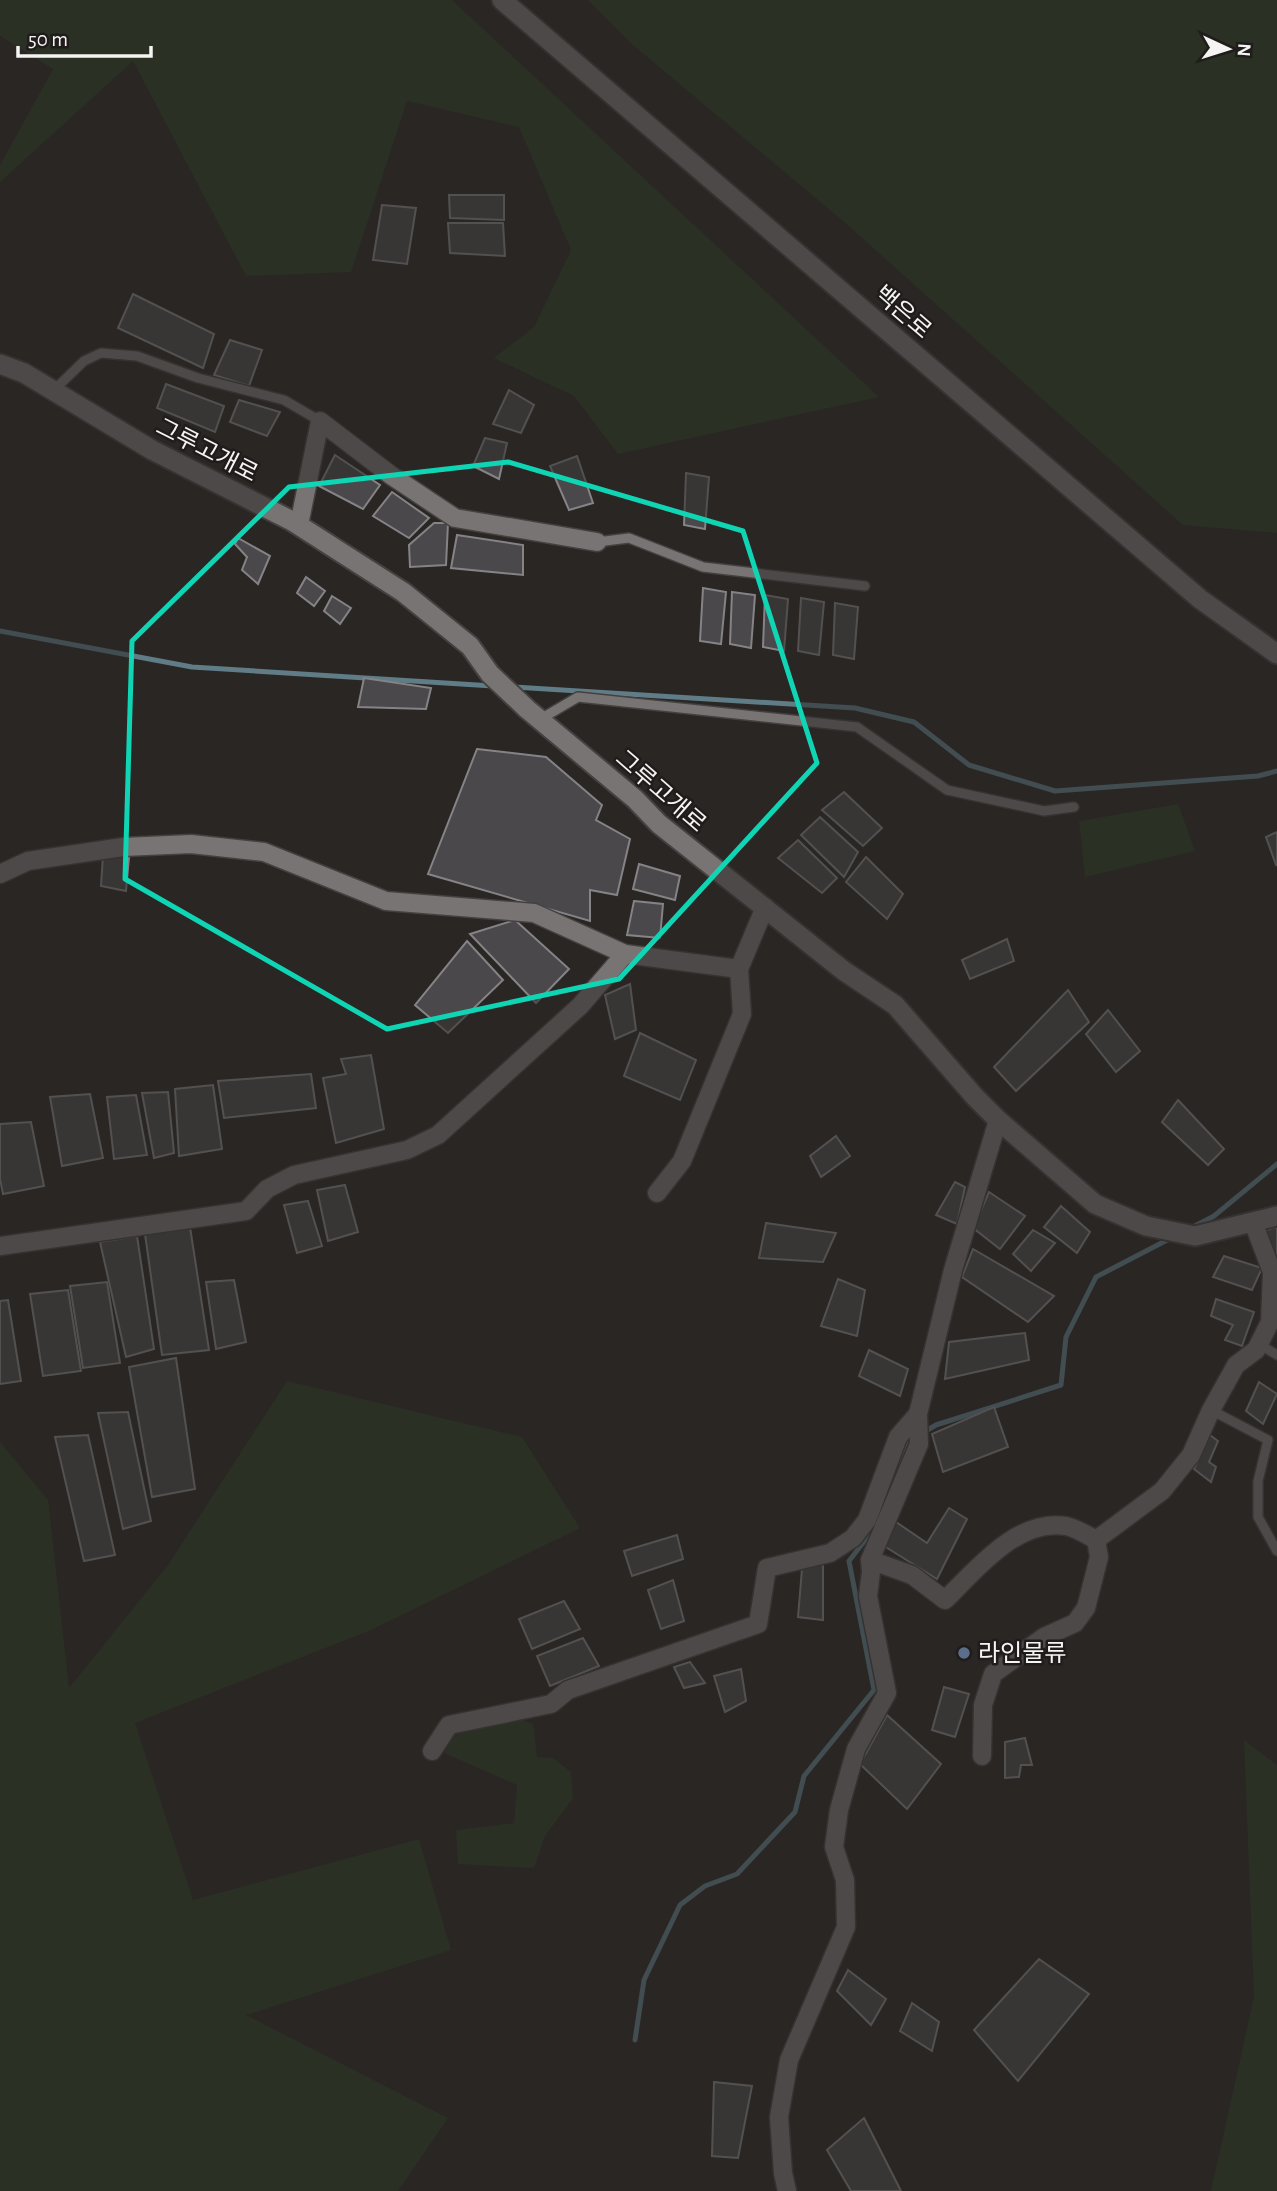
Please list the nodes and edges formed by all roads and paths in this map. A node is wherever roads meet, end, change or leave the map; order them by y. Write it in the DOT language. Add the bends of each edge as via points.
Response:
graph roads {
  1 [pos="502,0"];
  2 [pos="0,364"];
  3 [pos="53,391"];
  4 [pos="320,421"];
  5 [pos="299,525"];
  6 [pos="597,542"];
  7 [pos="865,586"];
  8 [pos="1277,654"];
  9 [pos="533,715"];
  10 [pos="1074,807"];
  11 [pos="0,874"];
  12 [pos="765,907"];
  13 [pos="625,954"];
  14 [pos="739,970"];
  15 [pos="998,1120"];
  16 [pos="657,1193"];
  17 [pos="1277,1216"];
  18 [pos="1253,1222"];
  19 [pos="0,1246"];
  20 [pos="1259,1344"];
  21 [pos="1277,1354"];
  22 [pos="1211,1410"];
  23 [pos="918,1418"];
  24 [pos="1096,1540"];
  25 [pos="1277,1551"];
  26 [pos="870,1560"];
  27 [pos="432,1751"];
  28 [pos="982,1756"];
  29 [pos="787,2191"];
  1 -- 8 [label="street, 백은로" via="1200,599"];
  2 -- 3 [label="street, 그루고개로"];
  3 -- 4 [label="lane" via="83,361 101,353 137,356 198,378 284,400"];
  3 -- 5 [label="street, 그루고개로" via="152,450"];
  4 -- 5 [label="street"];
  4 -- 6 [label="street" via="455,518"];
  5 -- 9 [label="street, 그루고개로" via="403,592 470,646 490,674"];
  6 -- 7 [label="lane" via="629,538 703,567"];
  9 -- 10 [label="lane" via="578,697 857,727 947,790 1044,811"];
  9 -- 12 [label="street, 그루고개로" via="659,824"];
  11 -- 13 [label="street" via="28,860 123,847 191,844 264,852 386,901 534,913"];
  12 -- 14 [label="street"];
  12 -- 15 [label="street, 그루고개로" via="844,971 895,1005"];
  13 -- 14 [label="street"];
  13 -- 19 [label="street" via="580,1006 438,1135 407,1150 294,1175 267,1189 246,1211"];
  14 -- 16 [label="street" via="742,1014 682,1161"];
  15 -- 18 [label="street, 그루고개로" via="1095,1204 1146,1226 1195,1236"];
  15 -- 23 [label="street" via="953,1270"];
  17 -- 18 [label="street, 그루고개로"];
  18 -- 20 [label="street" via="1272,1272 1269,1322"];
  20 -- 21 [label="lane"];
  20 -- 22 [label="street" via="1236,1365"];
  22 -- 24 [label="street" via="1191,1455 1162,1491"];
  22 -- 25 [label="lane" via="1268,1440 1258,1481 1258,1517"];
  23 -- 26 [label="street" via="919,1444"];
  23 -- 27 [label="street" via="898,1437 867,1520 853,1538 830,1553 767,1569 758,1624 568,1690 551,1704 449,1725"];
  24 -- 26 [label="street" via="1067,1526 1039,1527 1002,1545 945,1600 912,1575"];
  24 -- 28 [label="street" via="1099,1557 1086,1608 1075,1623 1044,1637 993,1674 983,1705"];
  26 -- 29 [label="street" via="868,1596 887,1693 856,1749 839,1810 834,1847 845,1880 846,1927 789,2060 779,2116"];
}
